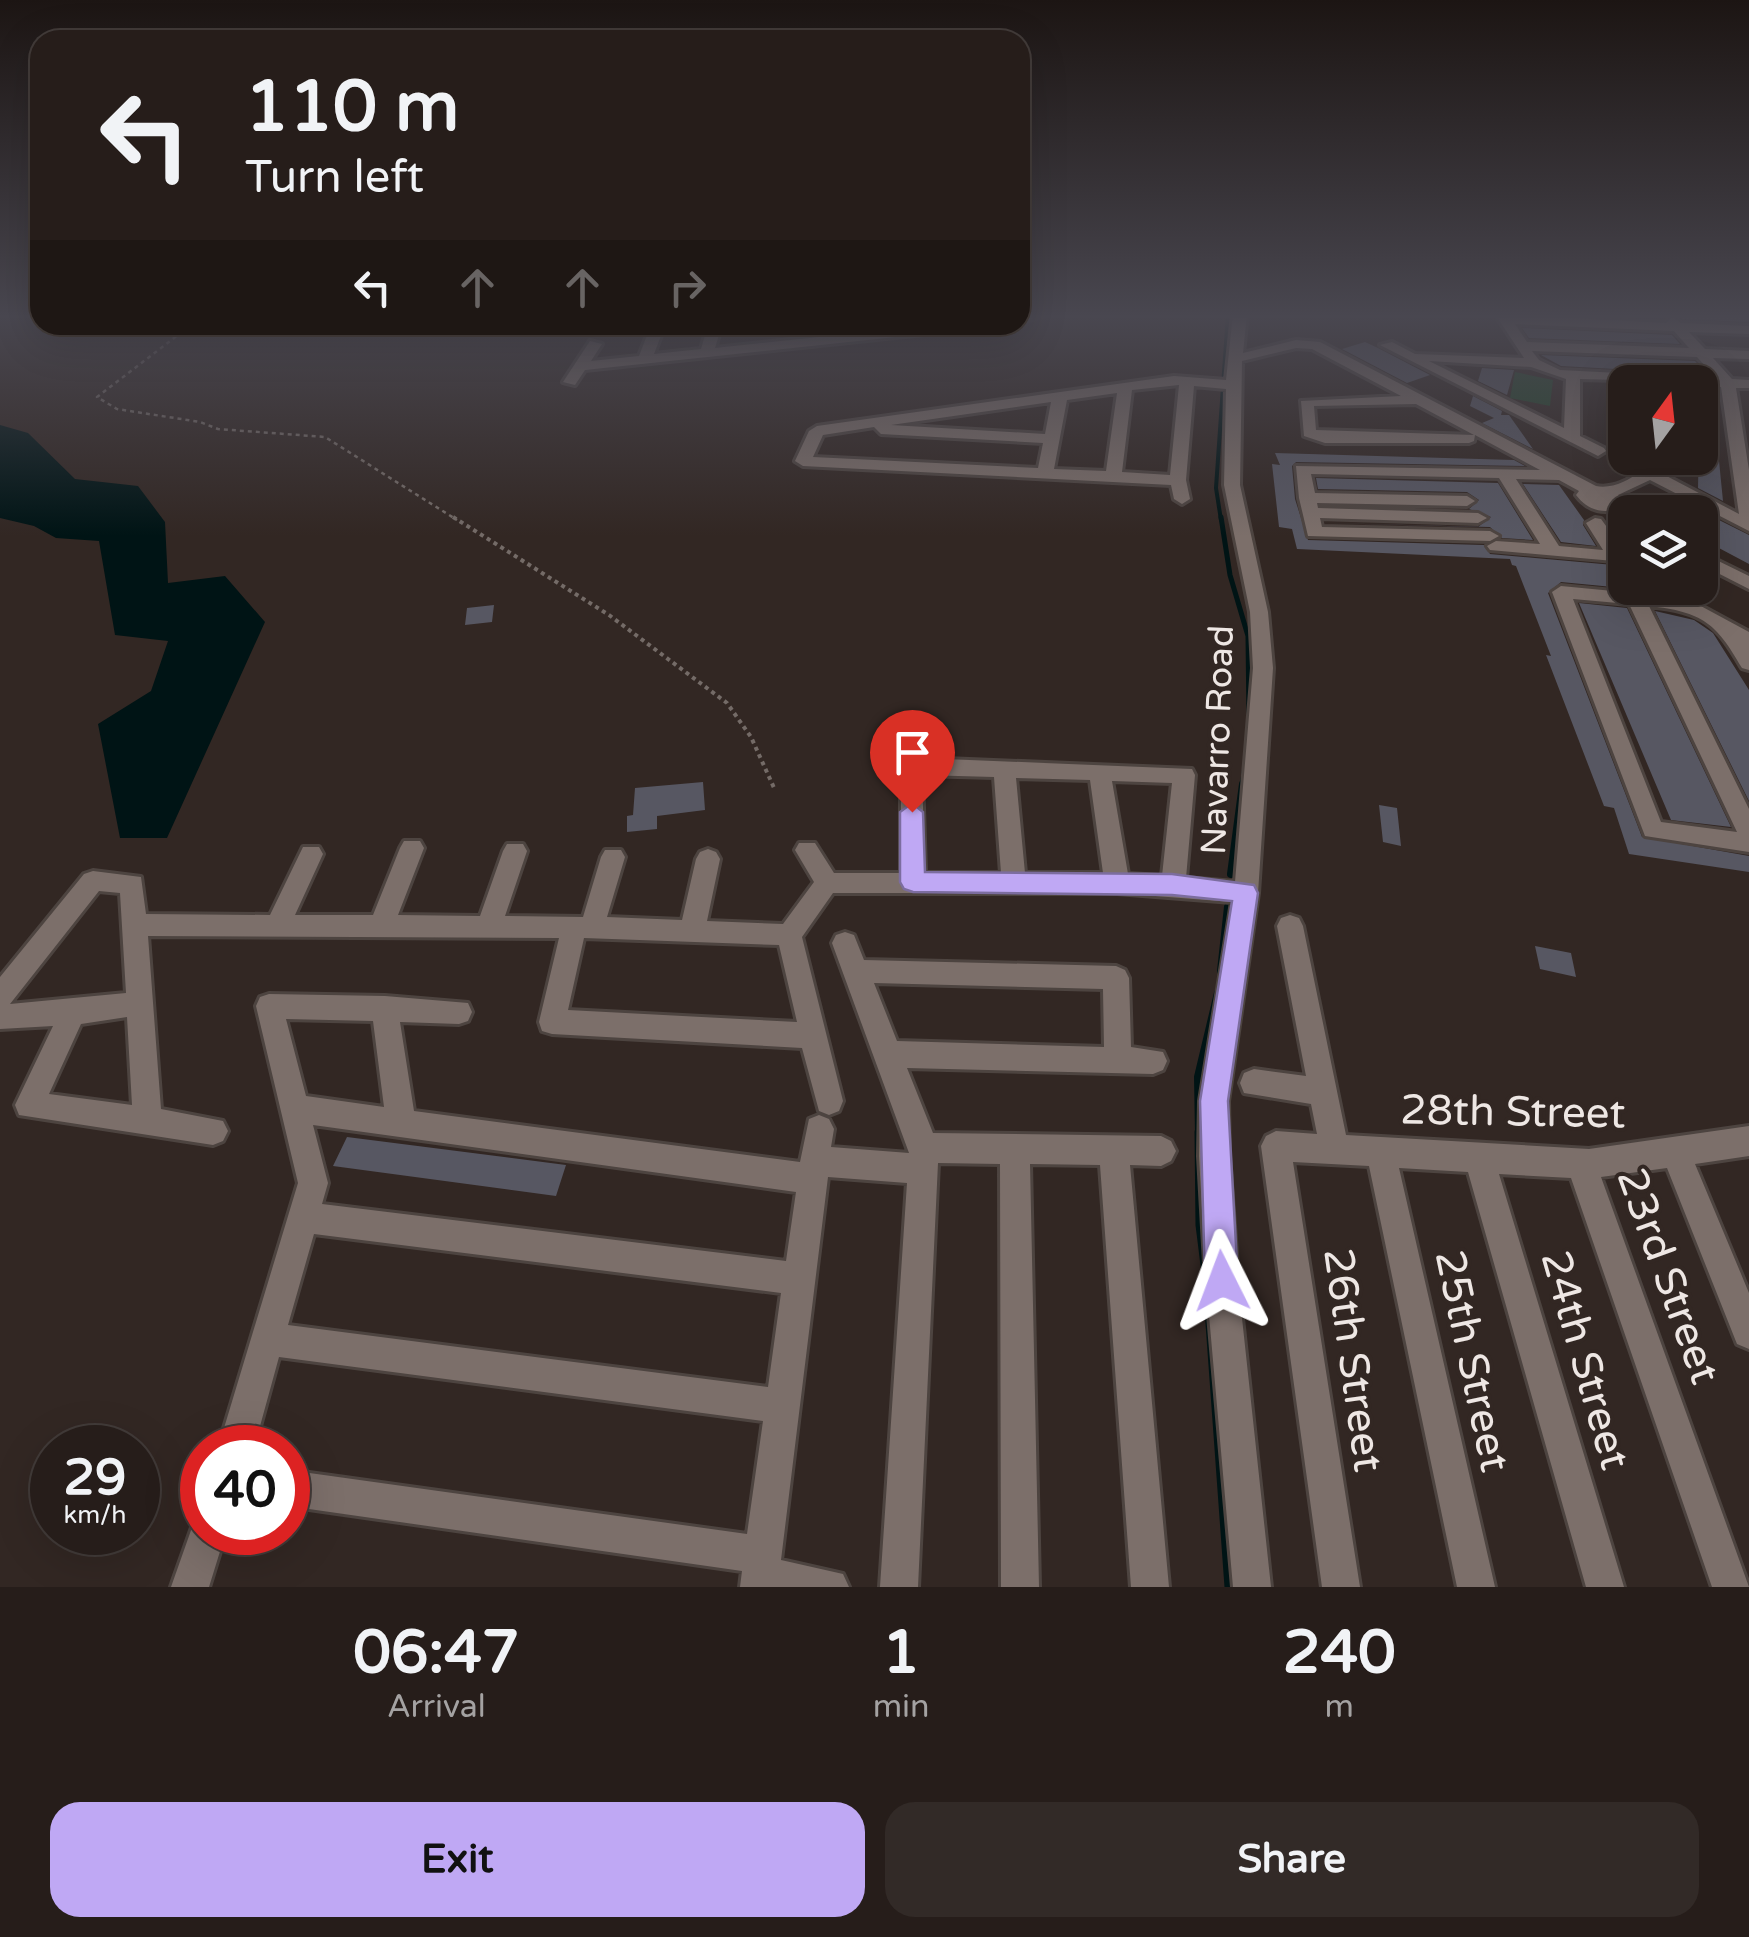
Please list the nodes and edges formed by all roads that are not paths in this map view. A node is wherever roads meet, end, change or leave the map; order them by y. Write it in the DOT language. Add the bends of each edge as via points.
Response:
graph roads {
  1 [pos="1112,388"];
  2 [pos="1125,388"];
  3 [pos="1186,388"];
  4 [pos="1226,388"];
  5 [pos="1382,388"];
  6 [pos="1389,388"];
  7 [pos="1472,388"];
  8 [pos="1573,388"];
  9 [pos="1729,388"];
  10 [pos="1060,396"];
  11 [pos="1409,401"];
  12 [pos="874,421"];
  13 [pos="1469,438"];
  14 [pos="1572,438"];
  15 [pos="1052,439"];
  16 [pos="1501,449"];
  17 [pos="1598,451"];
  18 [pos="1045,474"];
  19 [pos="1504,474"];
  20 [pos="1552,475"];
  21 [pos="1642,475"];
  22 [pos="1665,475"];
  23 [pos="1113,477"];
  24 [pos="1178,480"];
  25 [pos="1459,487"];
  26 [pos="1306,491"];
  27 [pos="1182,498"];
  28 [pos="1605,501"];
  29 [pos="1478,518"];
  30 [pos="1595,524"];
  31 [pos="1749,526"];
  32 [pos="1608,541"];
  33 [pos="1496,546"];
  34 [pos="1554,551"];
  35 [pos="1608,555"];
  36 [pos="1718,556"];
  37 [pos="1720,568"];
  38 [pos="1749,572"];
  39 [pos="1749,584"];
  40 [pos="1608,597"];
  41 [pos="1638,605"];
  42 [pos="1688,605"];
  43 [pos="1740,635"];
  44 [pos="1749,663"];
  45 [pos="1004,768"];
  46 [pos="1100,772"];
  47 [pos="1749,832"];
  48 [pos="1749,843"];
  49 [pos="412,848"];
  50 [pos="807,850"];
  51 [pos="516,852"];
  52 [pos="310,854"];
  53 [pos="613,857"];
  54 [pos="708,859"];
  55 [pos="913,882"];
  56 [pos="1014,882"];
  57 [pos="827,883"];
  58 [pos="1117,883"];
  59 [pos="1172,884"];
  60 [pos="1246,893"];
  61 [pos="135,926"];
  62 [pos="278,926"];
  63 [pos="381,926"];
  64 [pos="489,926"];
  65 [pos="1290,926"];
  66 [pos="583,927"];
  67 [pos="692,931"];
  68 [pos="789,935"];
  69 [pos="0,996"];
  70 [pos="140,1004"];
  71 [pos="385,1008"];
  72 [pos="458,1012"];
  73 [pos="74,1013"];
  74 [pos="0,1017"];
  75 [pos="814,1036"];
  76 [pos="887,1054"];
  77 [pos="1118,1060"];
  78 [pos="1153,1061"];
  79 [pos="1254,1083"];
  80 [pos="1323,1092"];
  81 [pos="295,1110"];
  82 [pos="147,1122"];
  83 [pos="401,1124"];
  84 [pos="213,1131"];
  85 [pos="1749,1141"];
  86 [pos="819,1142"];
  87 [pos="1276,1146"];
  88 [pos="1015,1149"];
  89 [pos="1114,1151"];
  90 [pos="1335,1151"];
  91 [pos="1161,1152"];
  92 [pos="1674,1152"];
  93 [pos="1380,1154"];
  94 [pos="923,1158"];
  95 [pos="1480,1158"];
  96 [pos="1581,1164"];
  97 [pos="303,1217"];
  98 [pos="799,1279"];
  99 [pos="1749,1332"];
  100 [pos="268,1339"];
  101 [pos="783,1406"];
  102 [pos="243,1425"];
  103 [pos="310,1492"];
  104 [pos="200,1555"];
  105 [pos="761,1573"];
  106 [pos="190,1587"];
  107 [pos="830,1587"];
  108 [pos="900,1587"];
  109 [pos="1020,1587"];
  110 [pos="1150,1587"];
  111 [pos="1252,1587"];
  112 [pos="1340,1587"];
  113 [pos="1476,1587"];
  114 [pos="1605,1587"];
  115 [pos="1731,1587"];
  1 -- 10 [label="street"];
  2 -- 23 [label="street"];
  3 -- 24 [label="street"];
  4 -- 60 [label="street, Navarro Road" via="1232,484 1262,648"];
  5 -- 11 [label="street"];
  6 -- 11 [label="street"];
  7 -- 14 [label="street"];
  8 -- 14 [label="street"];
  9 -- 31 [label="street"];
  10 -- 12 [label="street"];
  10 -- 15 [label="street"];
  11 -- 13 [label="street"];
  11 -- 13 [label="street" via="1312,402 1306,404 1309,433"];
  11 -- 16 [label="street"];
  12 -- 15 [label="street" via="887,431"];
  12 -- 18 [label="street" via="817,431 803,461"];
  13 -- 16 [label="street"];
  14 -- 17 [label="street"];
  15 -- 18 [label="street"];
  16 -- 20 [label="street"];
  18 -- 23 [label="street"];
  19 -- 20 [label="street"];
  19 -- 25 [label="street"];
  19 -- 34 [label="street"];
  20 -- 28 [label="street"];
  21 -- 28 [label="street"];
  22 -- 31 [label="street"];
  23 -- 24 [label="street"];
  24 -- 27 [label="street"];
  25 -- 26 [label="street"];
  25 -- 26 [label="street"];
  25 -- 29 [label="street"];
  26 -- 29 [label="street"];
  26 -- 33 [label="street" via="1314,532"];
  29 -- 33 [label="street"];
  30 -- 32 [label="street"];
  33 -- 34 [label="street"];
  34 -- 35 [label="street"];
  36 -- 38 [label="street"];
  37 -- 38 [label="street"];
  37 -- 39 [label="street"];
  40 -- 48 [label="street" via="1561,592 1653,830"];
  41 -- 47 [label="street"];
  42 -- 43 [label="street"];
  43 -- 44 [label="street"];
  45 -- 46 [label="street"];
  45 -- 55 [label="street" via="912,770"];
  45 -- 56 [label="street"];
  46 -- 58 [label="street"];
  46 -- 59 [label="street" via="1186,778"];
  49 -- 63 [label="street"];
  50 -- 57 [label="street"];
  51 -- 64 [label="street"];
  52 -- 62 [label="street"];
  53 -- 66 [label="street"];
  54 -- 67 [label="street"];
  55 -- 56 [label="street"];
  55 -- 57 [label="street"];
  56 -- 58 [label="street"];
  57 -- 68 [label="street"];
  58 -- 59 [label="street"];
  59 -- 60 [label="street"];
  60 -- 111 [label="street, Navarro Road" via="1216,1082 1214,1156"];
  61 -- 62 [label="street"];
  61 -- 69 [label="street" via="132,884 93,881"];
  61 -- 70 [label="street"];
  62 -- 63 [label="street"];
  63 -- 64 [label="street"];
  64 -- 66 [label="street"];
  65 -- 80 [label="street"];
  66 -- 67 [label="street"];
  66 -- 75 [label="street" via="552,1022"];
  67 -- 68 [label="street"];
  68 -- 75 [label="street"];
  70 -- 73 [label="street"];
  70 -- 82 [label="street"];
  71 -- 72 [label="street"];
  71 -- 81 [label="street" via="269,1006"];
  71 -- 83 [label="street"];
  73 -- 74 [label="street"];
  73 -- 82 [label="street" via="30,1105"];
  75 -- 86 [label="street"];
  76 -- 77 [label="street"];
  76 -- 77 [label="street" via="850,957 1116,978"];
  76 -- 94 [label="street"];
  77 -- 78 [label="street"];
  79 -- 80 [label="street"];
  80 -- 90 [label="street"];
  81 -- 83 [label="street"];
  81 -- 97 [label="street" via="313,1184"];
  82 -- 84 [label="street"];
  83 -- 86 [label="street"];
  85 -- 92 [label="street, 28th Street"];
  86 -- 94 [label="street"];
  86 -- 98 [label="street"];
  87 -- 90 [label="street, 28th Street"];
  87 -- 112 [label="street, 26th Street"];
  88 -- 89 [label="street"];
  88 -- 94 [label="street"];
  88 -- 109 [label="street"];
  89 -- 91 [label="street"];
  89 -- 110 [label="street"];
  90 -- 93 [label="street, 28th Street"];
  92 -- 96 [label="street, 28th Street"];
  92 -- 99 [label="street"];
  93 -- 95 [label="street, 28th Street"];
  93 -- 113 [label="street, 25th Street"];
  94 -- 108 [label="street"];
  95 -- 96 [label="street, 28th Street"];
  95 -- 114 [label="street, 24th Street"];
  96 -- 115 [label="street, 23rd Street"];
  97 -- 98 [label="street"];
  97 -- 100 [label="street"];
  98 -- 101 [label="street"];
  100 -- 101 [label="street"];
  100 -- 102 [label="street"];
  101 -- 105 [label="street"];
  103 -- 105 [label="street"];
  104 -- 106 [label="street"];
  105 -- 107 [label="street"];
}
